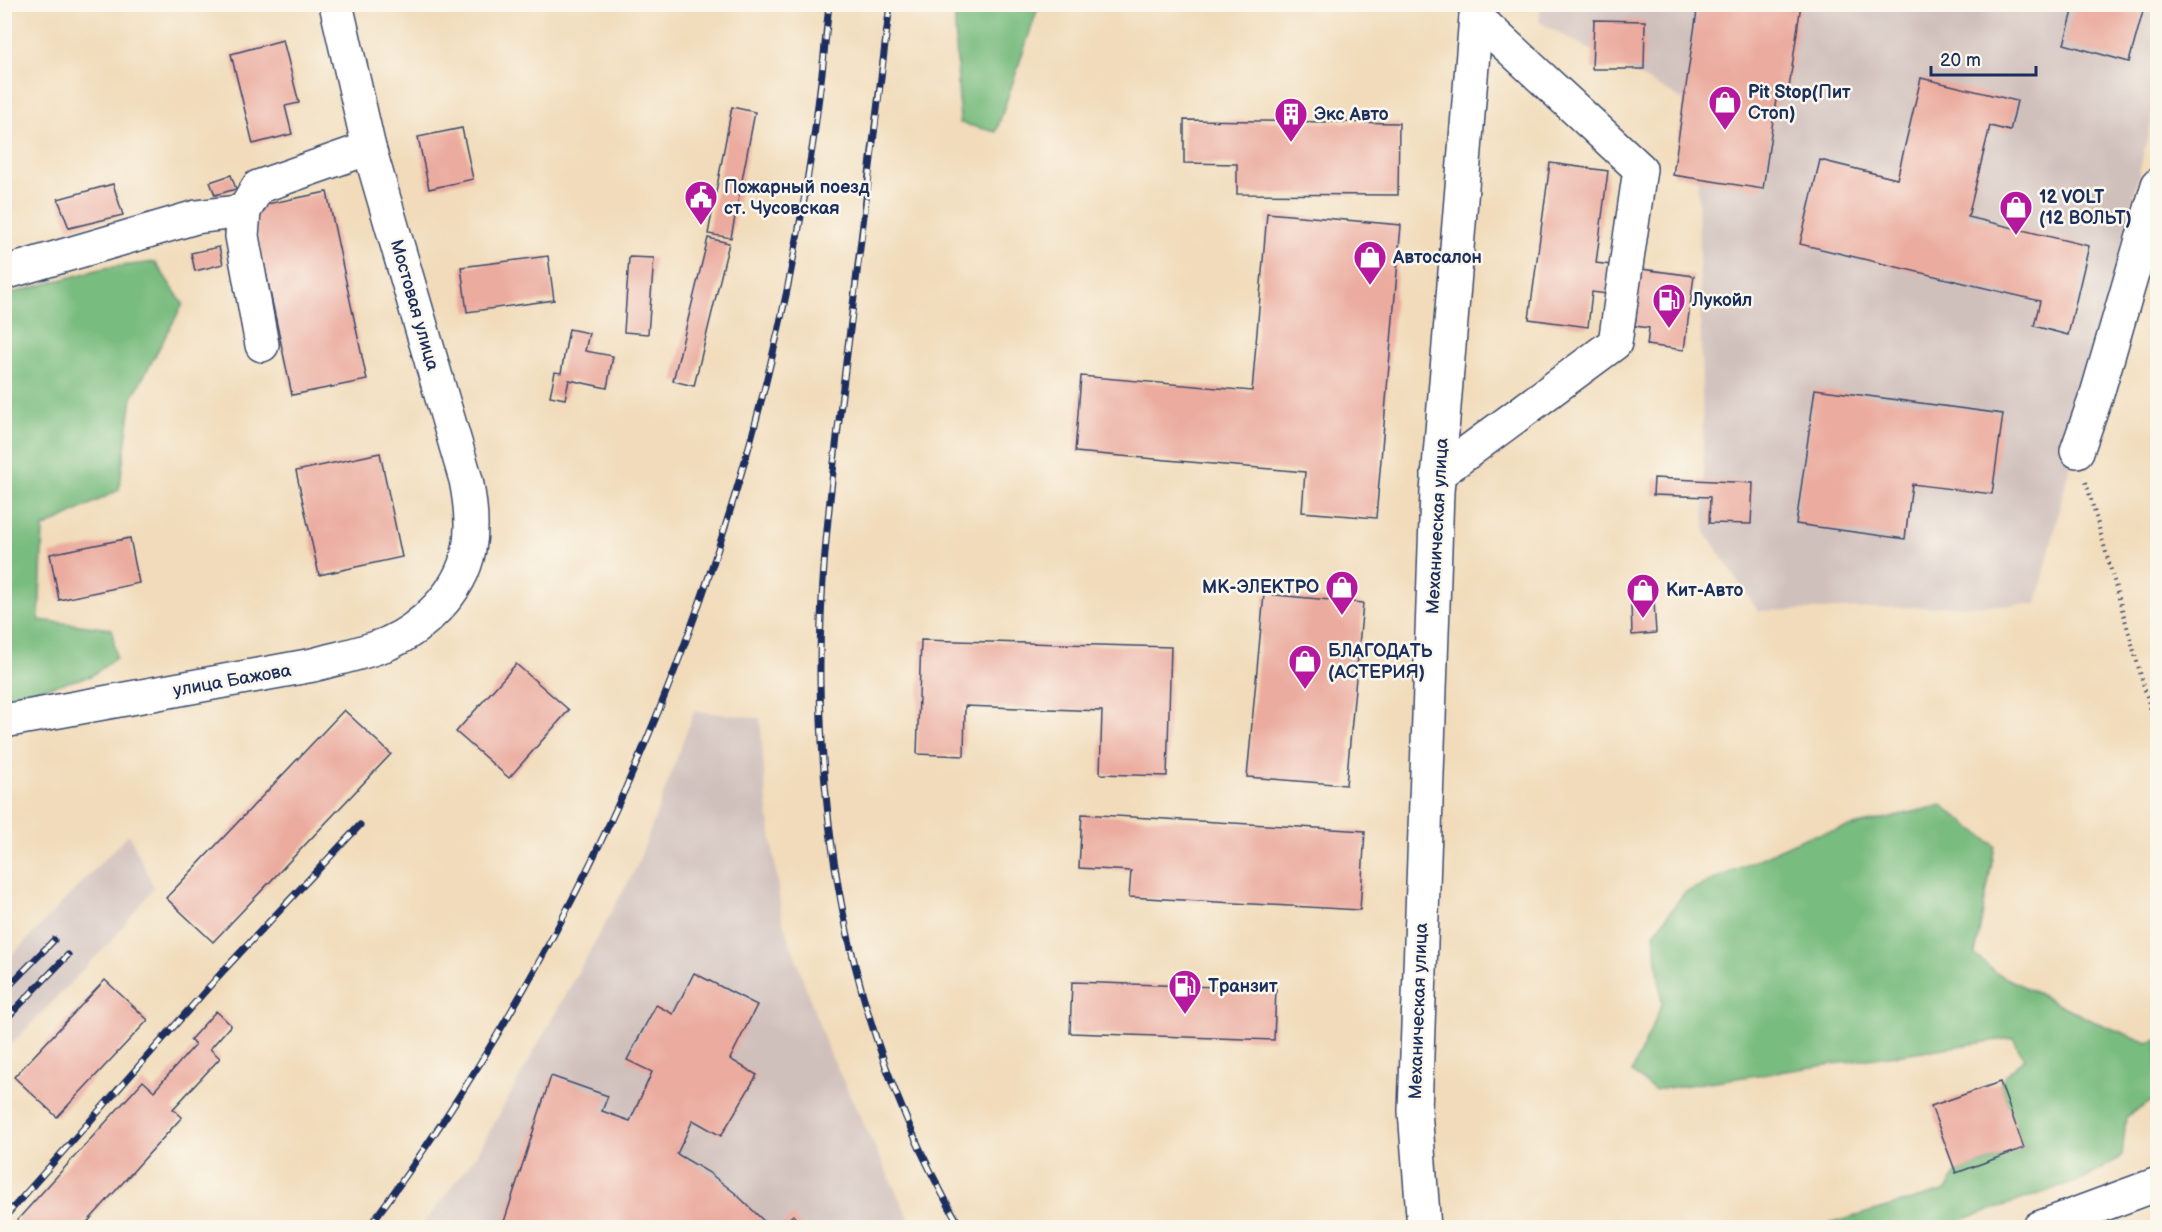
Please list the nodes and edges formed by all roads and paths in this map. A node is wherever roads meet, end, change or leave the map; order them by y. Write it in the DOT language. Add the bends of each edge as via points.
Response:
graph roads {
  1 [pos="336,4"];
  2 [pos="1476,11"];
  3 [pos="369,148"];
  4 [pos="2157,185"];
  5 [pos="244,211"];
  6 [pos="4,273"];
  7 [pos="262,345"];
  8 [pos="2077,451"];
  9 [pos="1438,474"];
  10 [pos="444,602"];
  11 [pos="4,721"];
  12 [pos="2157,736"];
  13 [pos="2157,1184"];
  14 [pos="1424,1227"];
  15 [pos="2039,1227"];
  1 -- 3 [label="main road, Мостовая улица"];
  2 -- 9 [label="main road, Механическая улица"];
  2 -- 9 [label="main road" via="1640,169 1615,343"];
  3 -- 5 [label="main road" via="258,187"];
  3 -- 10 [label="main road, Мостовая улица" via="469,494 472,534 468,556 460,578"];
  4 -- 8 [label="main road"];
  5 -- 6 [label="main road" via="196,218"];
  5 -- 7 [label="main road" via="242,236"];
  8 -- 12 [label="path"];
  9 -- 14 [label="main road, Механическая улица" via="1415,1111"];
  10 -- 11 [label="main road, улица Бажова" via="404,635 344,657"];
  13 -- 15 [label="main road"];
}
